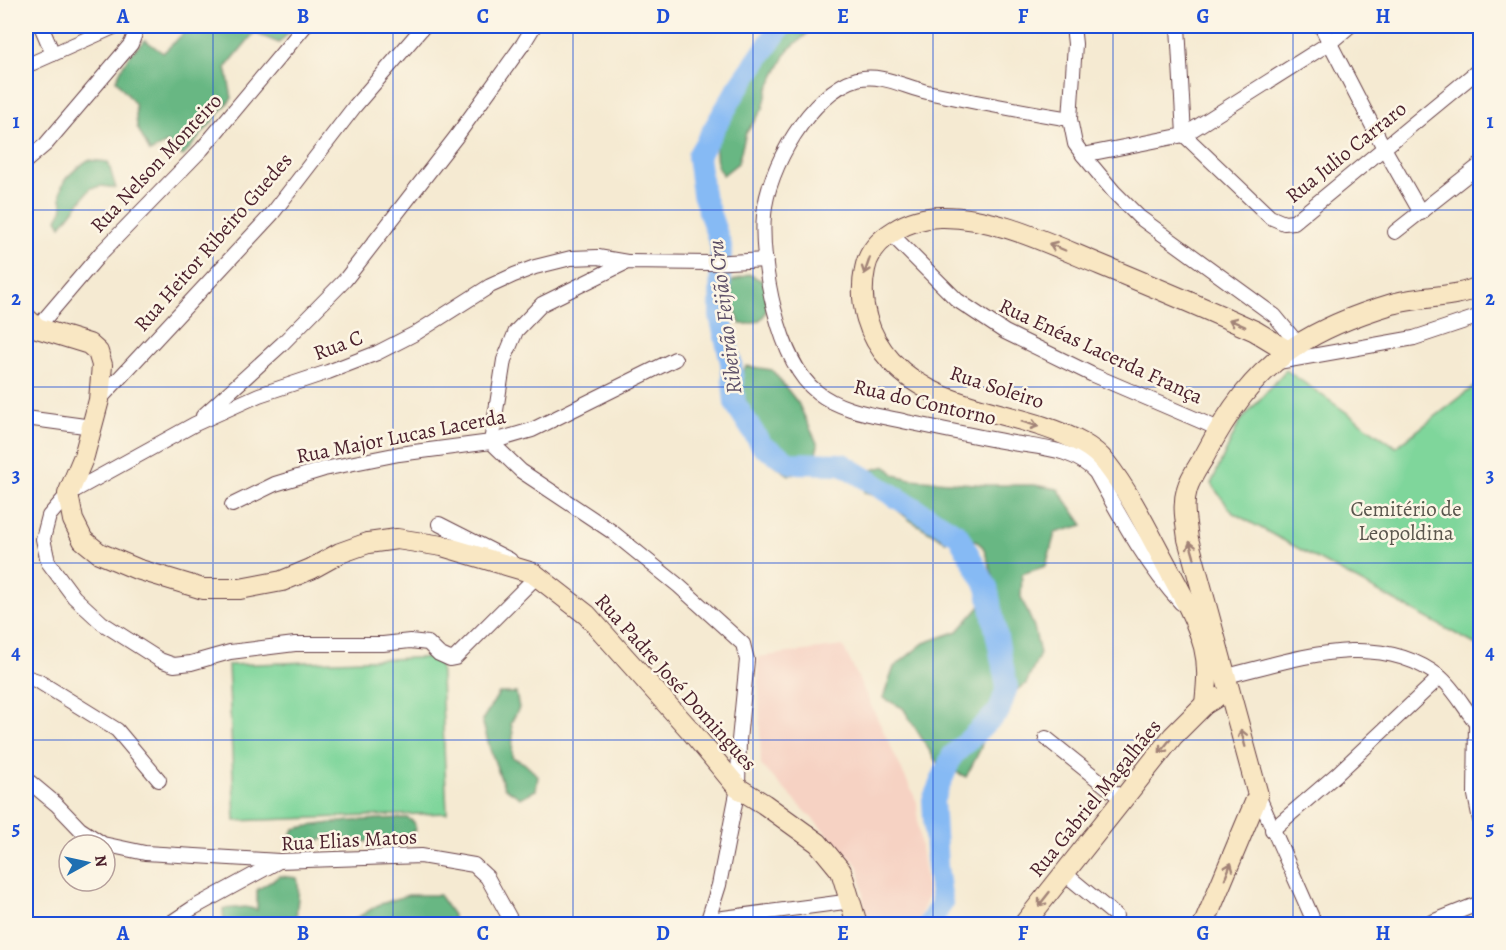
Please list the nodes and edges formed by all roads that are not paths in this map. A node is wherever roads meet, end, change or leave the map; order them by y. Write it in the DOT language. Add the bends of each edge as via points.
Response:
graph roads {
  1 [pos="41,26"];
  2 [pos="116,26"];
  3 [pos="138,26"];
  4 [pos="305,26"];
  5 [pos="424,26"];
  6 [pos="534,26"];
  7 [pos="1073,26"];
  8 [pos="1178,26"];
  9 [pos="1321,26"];
  10 [pos="1350,26"];
  11 [pos="1331,42"];
  12 [pos="52,54"];
  13 [pos="26,66"];
  14 [pos="1480,69"];
  15 [pos="1070,120"];
  16 [pos="1184,135"];
  17 [pos="1384,148"];
  18 [pos="1083,155"];
  19 [pos="26,161"];
  20 [pos="1480,165"];
  21 [pos="1421,213"];
  22 [pos="1395,232"];
  23 [pos="890,233"];
  24 [pos="766,260"];
  25 [pos="627,262"];
  26 [pos="1480,286"];
  27 [pos="1480,316"];
  28 [pos="29,325"];
  29 [pos="1287,353"];
  30 [pos="675,359"];
  31 [pos="99,400"];
  32 [pos="28,421"];
  33 [pos="195,424"];
  34 [pos="92,427"];
  35 [pos="1219,429"];
  36 [pos="491,442"];
  37 [pos="68,494"];
  38 [pos="231,505"];
  39 [pos="438,524"];
  40 [pos="535,575"];
  41 [pos="1195,619"];
  42 [pos="26,677"];
  43 [pos="1440,677"];
  44 [pos="1228,683"];
  45 [pos="1205,704"];
  46 [pos="1478,725"];
  47 [pos="1046,738"];
  48 [pos="26,778"];
  49 [pos="159,780"];
  50 [pos="738,788"];
  51 [pos="1258,795"];
  52 [pos="1122,799"];
  53 [pos="1480,820"];
  54 [pos="1272,830"];
  55 [pos="279,861"];
  56 [pos="1064,873"];
  57 [pos="852,901"];
  58 [pos="1480,903"];
  59 [pos="1116,916"];
  60 [pos="706,922"];
  61 [pos="169,924"];
  62 [pos="513,924"];
  63 [pos="857,924"];
  64 [pos="1024,924"];
  65 [pos="1204,924"];
  66 [pos="1315,924"];
  67 [pos="1427,924"];
  1 -- 12 [label="street"];
  2 -- 12 [label="street"];
  3 -- 19 [label="street" via="131,44 46,144"];
  4 -- 28 [label="street, Rua Nelson Monteiro" via="202,149"];
  5 -- 31 [label="street, Rua Heitor Ribeiro Guedes" via="355,106 272,214"];
  6 -- 33 [label="street" via="456,138 345,280"];
  7 -- 15 [label="street"];
  8 -- 16 [label="street"];
  9 -- 11 [label="street"];
  10 -- 11 [label="street"];
  11 -- 16 [label="street"];
  11 -- 17 [label="street"];
  12 -- 13 [label="street"];
  14 -- 17 [label="street, Rua Julio Carraro"];
  15 -- 18 [label="street" via="1075,144"];
  15 -- 24 [label="street, Rua do Contorno" via="923,91 879,77 842,85 824,97 803,120 780,161 764,214"];
  16 -- 17 [label="street, Rua Julio Carraro" via="1270,217 1284,223 1302,216"];
  16 -- 18 [label="street"];
  17 -- 21 [label="street"];
  18 -- 29 [label="street" via="1139,217 1275,316"];
  20 -- 21 [label="street"];
  21 -- 22 [label="street"];
  29 -- 23 [label="street, Rua Soleiro, one-way" via="1244,326 1025,233 940,216 918,220"];
  23 -- 35 [label="street, Rua Enéas Lacerda França" via="957,300 1005,333"];
  23 -- 41 [label="street, Rua Soleiro, one-way" via="877,245 865,266 862,290 865,318 891,361 948,399 1048,429 1095,451 1143,522"];
  24 -- 25 [label="street, Rua C"];
  24 -- 41 [label="street, Rua do Contorno" via="774,309 787,351 817,392 849,409 1050,450 1087,462 1166,587"];
  25 -- 33 [label="street, Rua C" via="571,258 535,267 490,286 377,353 259,395"];
  25 -- 36 [label="street" via="542,304 516,331 504,360"];
  26 -- 29 [label="street" via="1392,304 1346,320"];
  27 -- 29 [label="street" via="1413,338"];
  28 -- 31 [label="street" via="89,344 98,352 102,365"];
  29 -- 35 [label="street" via="1239,398"];
  30 -- 36 [label="street, Rua Major Lucas Lacerda" via="532,430"];
  31 -- 34 [label="street"];
  32 -- 34 [label="street"];
  33 -- 37 [label="street, Rua C"];
  34 -- 37 [label="street"];
  44 -- 35 [label="street, one-way" via="1188,539 1184,505 1187,488"];
  36 -- 38 [label="street, Rua Major Lucas Lacerda" via="324,469 275,484"];
  36 -- 50 [label="street" via="521,471 611,531 680,586 743,644 747,660"];
  37 -- 40 [label="street, Rua Padre José Domingues" via="73,520 83,540 99,553 203,589 240,589 282,581 340,553 368,543 397,539 442,546"];
  37 -- 40 [label="street, Rua C" via="49,516 43,539 48,562 74,597 102,623 174,665 230,652 295,644 423,642 446,658 455,658"];
  39 -- 40 [label="street"];
  40 -- 50 [label="street, Rua Padre José Domingues" via="587,615"];
  41 -- 45 [label="street, Rua Soleiro" via="1208,666"];
  42 -- 49 [label="street" via="117,730"];
  43 -- 44 [label="street" via="1412,661 1368,650 1325,654"];
  43 -- 46 [label="street"];
  43 -- 54 [label="street"];
  44 -- 45 [label="street, Rua Gabriel Magalhães"];
  51 -- 44 [label="street, one-way"];
  45 -- 52 [label="street, Rua Gabriel Magalhães, one-way" via="1173,736"];
  46 -- 53 [label="street" via="1475,795"];
  47 -- 52 [label="street"];
  48 -- 55 [label="street" via="80,829 103,844 145,853"];
  50 -- 57 [label="street, Rua Padre José Domingues" via="818,843 841,870"];
  50 -- 60 [label="street" via="719,885"];
  51 -- 54 [label="street"];
  65 -- 51 [label="street, one-way"];
  52 -- 56 [label="street, Rua Gabriel Magalhães"];
  54 -- 66 [label="street"];
  55 -- 61 [label="street, Rua Elias Matos"];
  55 -- 62 [label="street, Rua Elias Matos" via="421,856 474,865 487,877"];
  56 -- 59 [label="street"];
  56 -- 64 [label="street, Rua Gabriel Magalhães, one-way"];
  57 -- 60 [label="street"];
  57 -- 63 [label="street, Rua Padre José Domingues"];
  58 -- 67 [label="street"];
}
